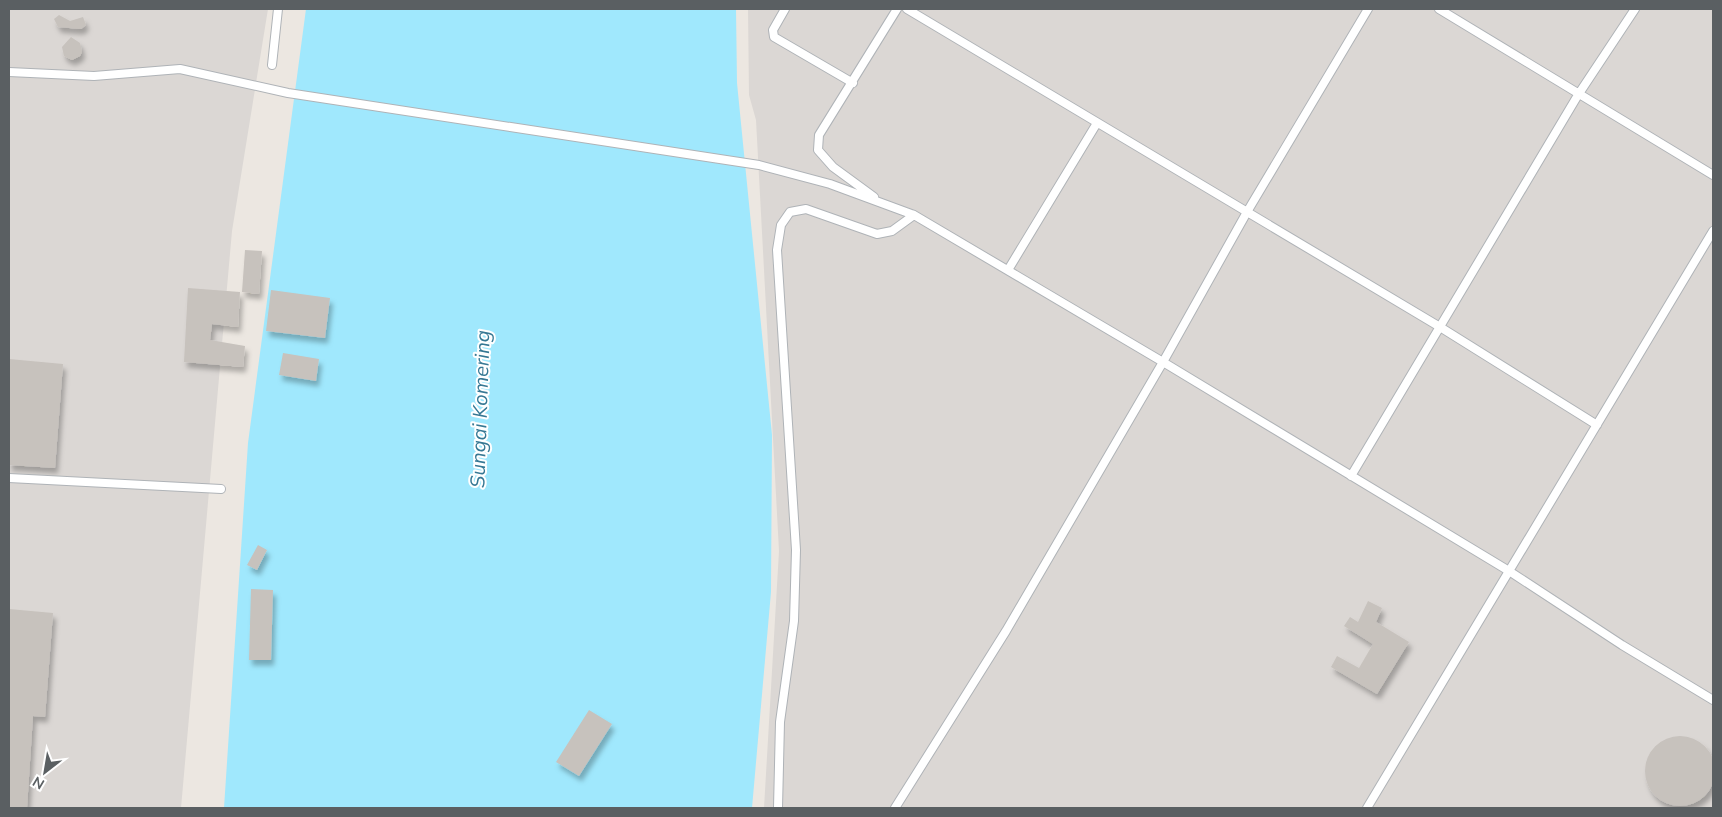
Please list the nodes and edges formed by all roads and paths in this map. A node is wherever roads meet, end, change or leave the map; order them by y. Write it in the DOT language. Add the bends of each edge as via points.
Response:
graph roads {
  1 [pos="278,9"];
  2 [pos="785,9"];
  3 [pos="897,9"];
  4 [pos="907,9"];
  5 [pos="1368,9"];
  6 [pos="1438,9"];
  7 [pos="1635,9"];
  8 [pos="272,65"];
  9 [pos="9,72"];
  10 [pos="852,83"];
  11 [pos="1578,95"];
  12 [pos="1097,123"];
  13 [pos="1713,175"];
  14 [pos="882,203"];
  15 [pos="1247,212"];
  16 [pos="914,215"];
  17 [pos="1713,231"];
  18 [pos="1008,270"];
  19 [pos="1440,327"];
  20 [pos="1163,362"];
  21 [pos="1597,425"];
  22 [pos="1351,476"];
  23 [pos="9,478"];
  24 [pos="222,489"];
  25 [pos="1509,571"];
  26 [pos="1713,700"];
  27 [pos="778,808"];
  28 [pos="895,808"];
  29 [pos="1366,808"];
  1 -- 8 [label="lane"];
  2 -- 10 [label="lane" via="773,30 774,37"];
  3 -- 10 [label="lane"];
  4 -- 12 [label="lane"];
  5 -- 15 [label="lane"];
  6 -- 11 [label="lane"];
  7 -- 11 [label="lane"];
  9 -- 14 [label="lane" via="94,76 180,69 288,93 759,165 830,184"];
  10 -- 14 [label="lane" via="819,135 818,150 833,167"];
  11 -- 13 [label="lane"];
  11 -- 19 [label="lane"];
  12 -- 15 [label="lane"];
  12 -- 18 [label="lane"];
  14 -- 16 [label="lane"];
  15 -- 19 [label="lane"];
  15 -- 20 [label="lane"];
  16 -- 18 [label="lane"];
  16 -- 27 [label="lane" via="892,231 877,234 806,209 790,212 781,225 778,250 796,550 794,621 780,722"];
  17 -- 21 [label="lane"];
  18 -- 20 [label="lane"];
  19 -- 21 [label="lane"];
  19 -- 22 [label="lane"];
  20 -- 22 [label="lane"];
  20 -- 28 [label="lane" via="1006,631"];
  21 -- 25 [label="lane"];
  22 -- 25 [label="lane"];
  23 -- 24 [label="lane"];
  25 -- 26 [label="lane" via="1622,646"];
  25 -- 29 [label="lane"];
}
